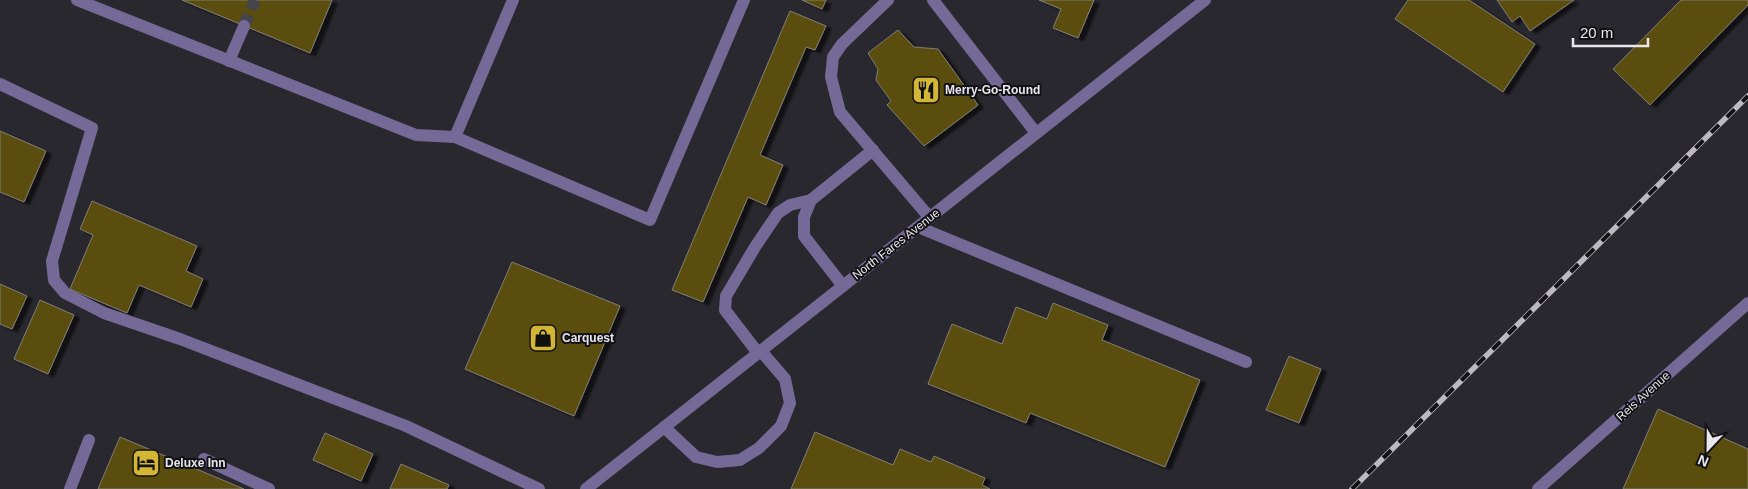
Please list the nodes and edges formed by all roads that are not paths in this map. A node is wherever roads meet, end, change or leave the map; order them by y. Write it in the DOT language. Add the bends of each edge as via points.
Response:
graph roads {
  1 [pos="77,0"];
  2 [pos="513,0"];
  3 [pos="744,0"];
  4 [pos="888,0"];
  5 [pos="933,0"];
  6 [pos="1205,0"];
  7 [pos="244,26"];
  8 [pos="229,61"];
  9 [pos="0,84"];
  10 [pos="1036,133"];
  11 [pos="455,137"];
  12 [pos="873,150"];
  13 [pos="811,200"];
  14 [pos="930,218"];
  15 [pos="918,227"];
  16 [pos="843,286"];
  17 [pos="1748,303"];
  18 [pos="760,352"];
  19 [pos="1246,362"];
  20 [pos="664,427"];
  21 [pos="89,440"];
  22 [pos="204,459"];
  23 [pos="70,489"];
  24 [pos="269,489"];
  25 [pos="539,489"];
  26 [pos="586,489"];
  27 [pos="1538,489"];
  1 -- 8 [label="street"];
  2 -- 11 [label="street"];
  3 -- 11 [label="street" via="650,220"];
  4 -- 12 [label="street" via="842,44 833,57 831,77 840,112"];
  5 -- 10 [label="street"];
  6 -- 10 [label="street, North Fares Avenue"];
  7 -- 8 [label="street"];
  8 -- 11 [label="street" via="416,135"];
  9 -- 25 [label="street" via="92,128 52,261 54,280 65,293 104,313 180,338 406,426"];
  10 -- 14 [label="street, North Fares Avenue"];
  12 -- 13 [label="street"];
  12 -- 14 [label="street"];
  13 -- 16 [label="street" via="804,217 804,236"];
  13 -- 18 [label="street" via="790,205 778,213 726,296 725,310"];
  14 -- 15 [label="street, North Fares Avenue"];
  15 -- 16 [label="street, North Fares Avenue"];
  15 -- 19 [label="street"];
  16 -- 18 [label="street, North Fares Avenue"];
  17 -- 27 [label="street, Reis Avenue"];
  18 -- 20 [label="street, North Fares Avenue"];
  18 -- 20 [label="street" via="785,380 790,404 781,426 759,448 740,460 717,462 696,457"];
  20 -- 26 [label="street, North Fares Avenue"];
  21 -- 23 [label="street"];
  22 -- 24 [label="street"];
}
